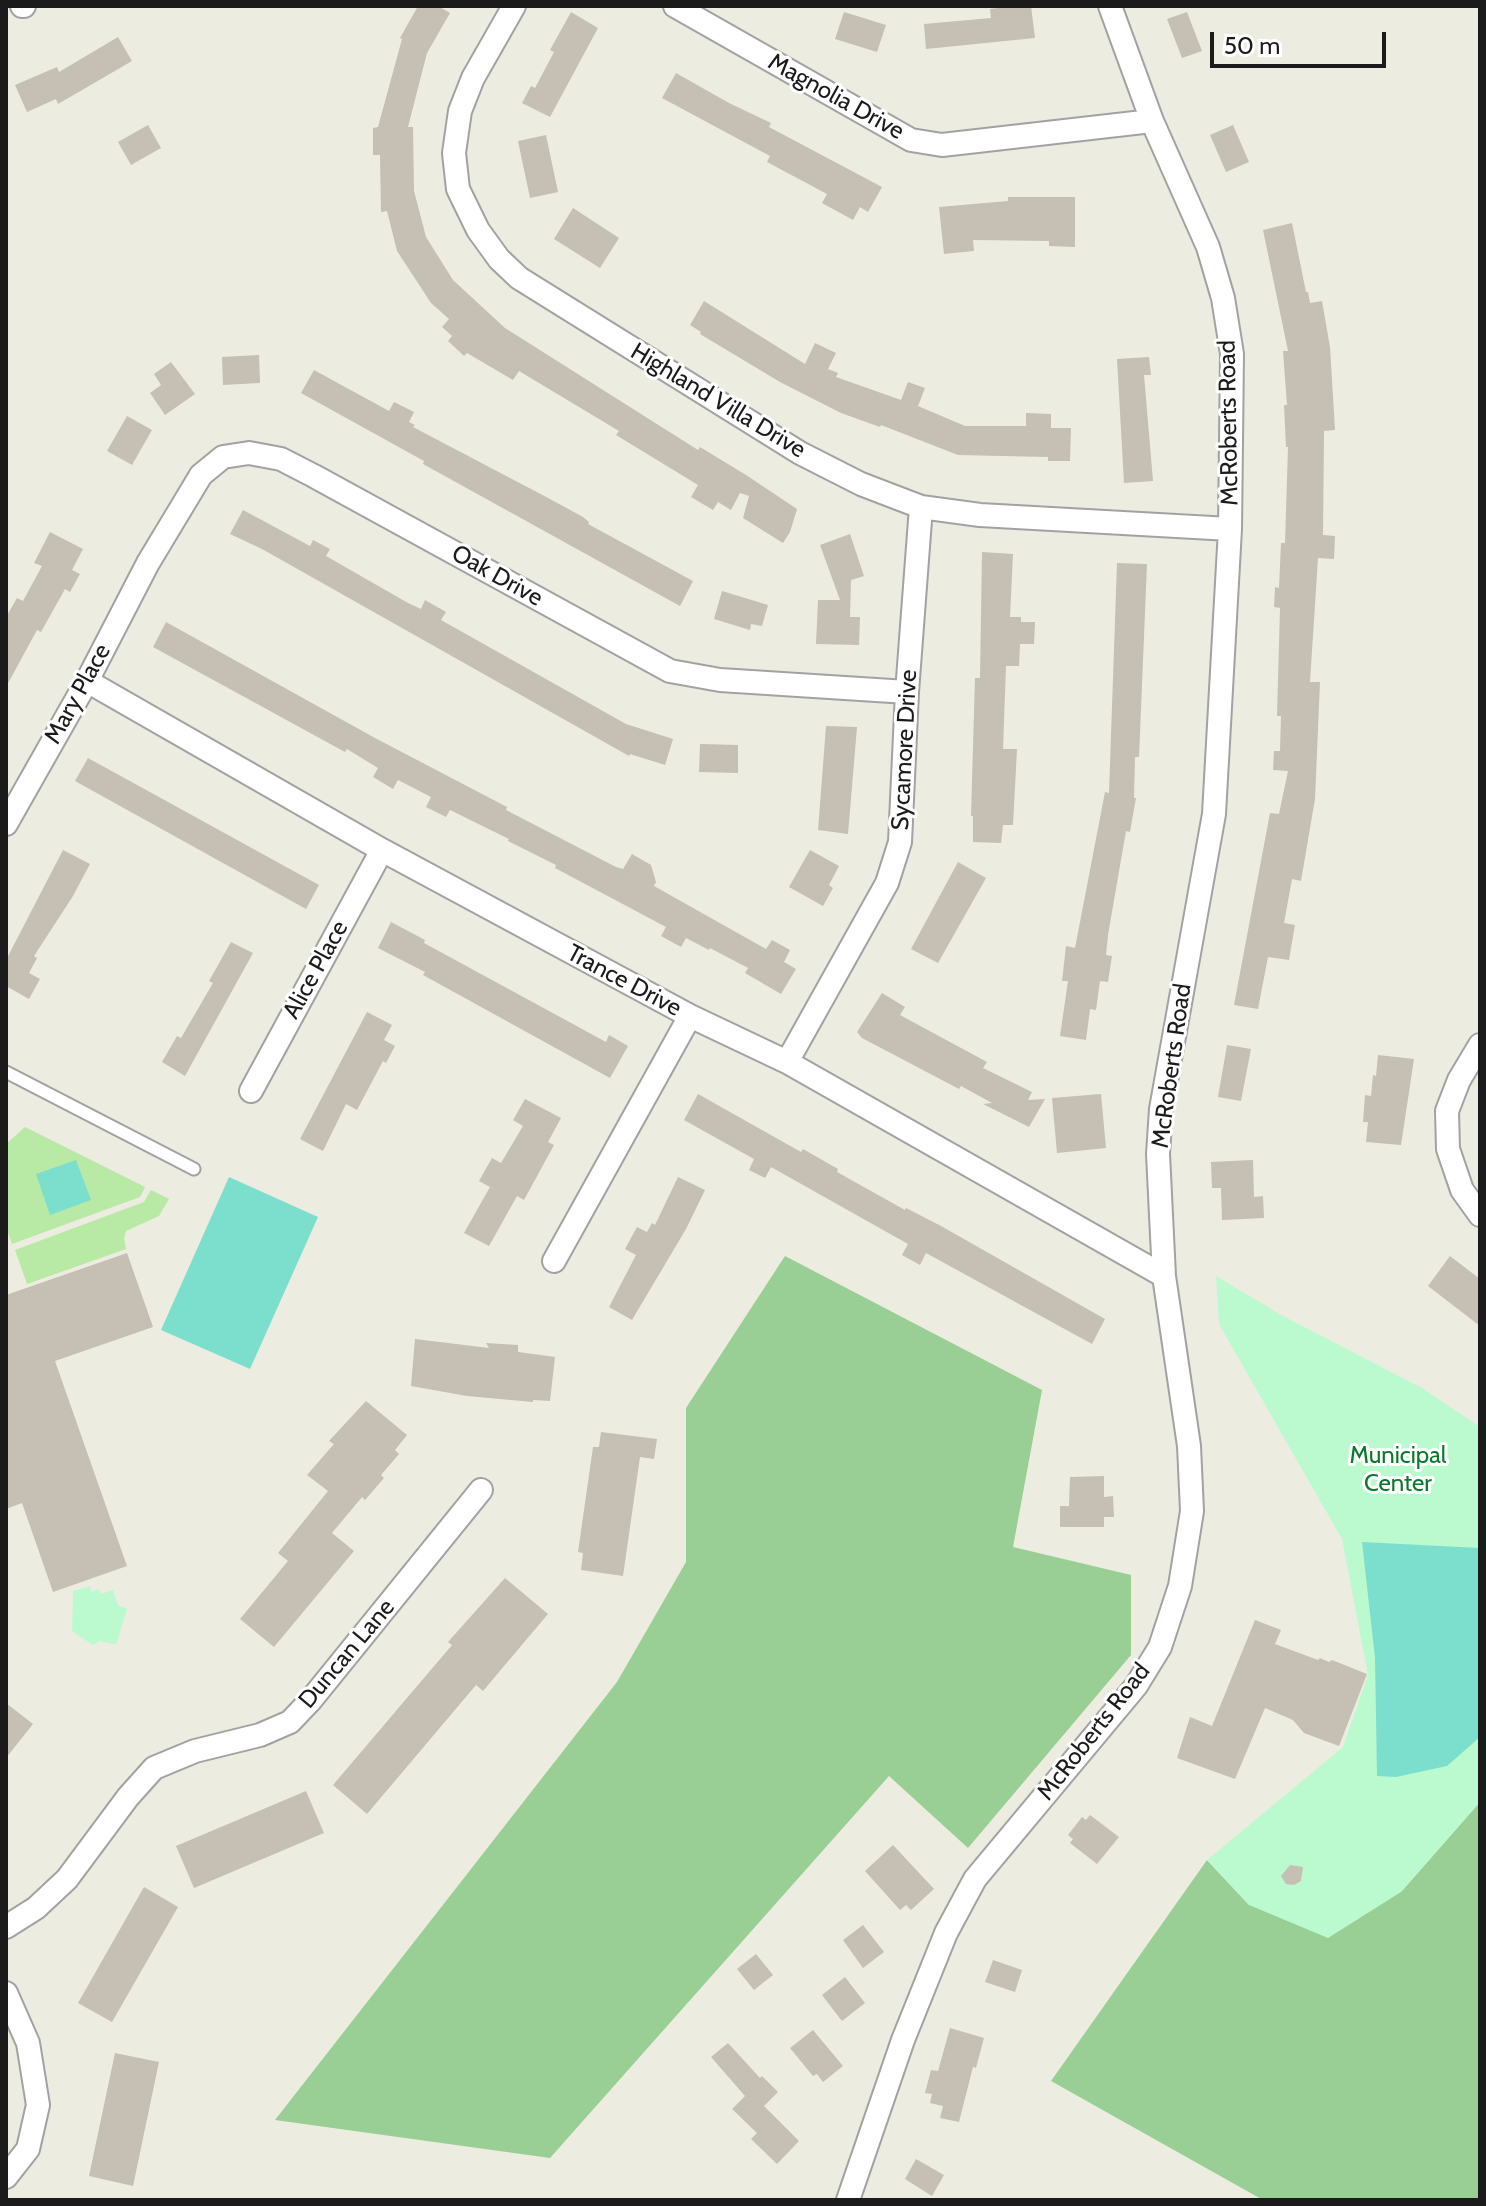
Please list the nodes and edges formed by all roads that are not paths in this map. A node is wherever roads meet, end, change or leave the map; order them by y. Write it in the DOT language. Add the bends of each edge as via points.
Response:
graph roads {
  1 [pos="514,6"];
  2 [pos="675,6"];
  3 [pos="1110,6"];
  4 [pos="1152,121"];
  5 [pos="921,507"];
  6 [pos="1230,529"];
  7 [pos="148,563"];
  8 [pos="87,681"];
  9 [pos="907,692"];
  10 [pos="6,824"];
  11 [pos="382,850"];
  12 [pos="690,1016"];
  13 [pos="1480,1045"];
  14 [pos="787,1062"];
  15 [pos="6,1072"];
  16 [pos="251,1091"];
  17 [pos="194,1169"];
  18 [pos="1480,1215"];
  19 [pos="554,1261"];
  20 [pos="1164,1276"];
  21 [pos="481,1490"];
  22 [pos="6,1927"];
  23 [pos="6,1993"];
  24 [pos="6,2177"];
  25 [pos="848,2200"];
  1 -- 5 [label="street, Highland Villa Drive" via="473,78 460,111 454,153 458,189 499,259 519,278 800,453"];
  2 -- 4 [label="street, Magnolia Drive" via="911,140 942,145"];
  3 -- 4 [label="street, McRoberts Road"];
  4 -- 6 [label="street, McRoberts Road" via="1208,247 1223,298 1232,354"];
  5 -- 6 [label="street, Highland Villa Drive"];
  5 -- 9 [label="street, Sycamore Drive"];
  6 -- 20 [label="street, McRoberts Road" via="1214,814 1161,1109"];
  7 -- 8 [label="street, Mary Place"];
  7 -- 9 [label="street, Oak Drive" via="201,475 223,457 249,453 281,459 314,476 670,671 720,680"];
  8 -- 10 [label="street, Mary Place"];
  8 -- 11 [label="street, Trance Drive"];
  9 -- 14 [label="street, Sycamore Drive" via="900,842 887,883"];
  11 -- 12 [label="street, Trance Drive"];
  11 -- 16 [label="street, Alice Place"];
  12 -- 14 [label="street, Trance Drive"];
  12 -- 19 [label="street"];
  13 -- 18 [label="street" via="1447,1111 1448,1149 1462,1190"];
  14 -- 20 [label="street, Trance Drive"];
  15 -- 17 [label="lane"];
  20 -- 25 [label="street, McRoberts Road" via="1189,1446 1192,1511 1180,1586 1160,1647 1136,1686 975,1879 946,1933 903,2040"];
  21 -- 22 [label="street, Duncan Lane" via="290,1722 154,1768 67,1879"];
  23 -- 24 [label="street" via="28,2043 38,2105 28,2149"];
}
